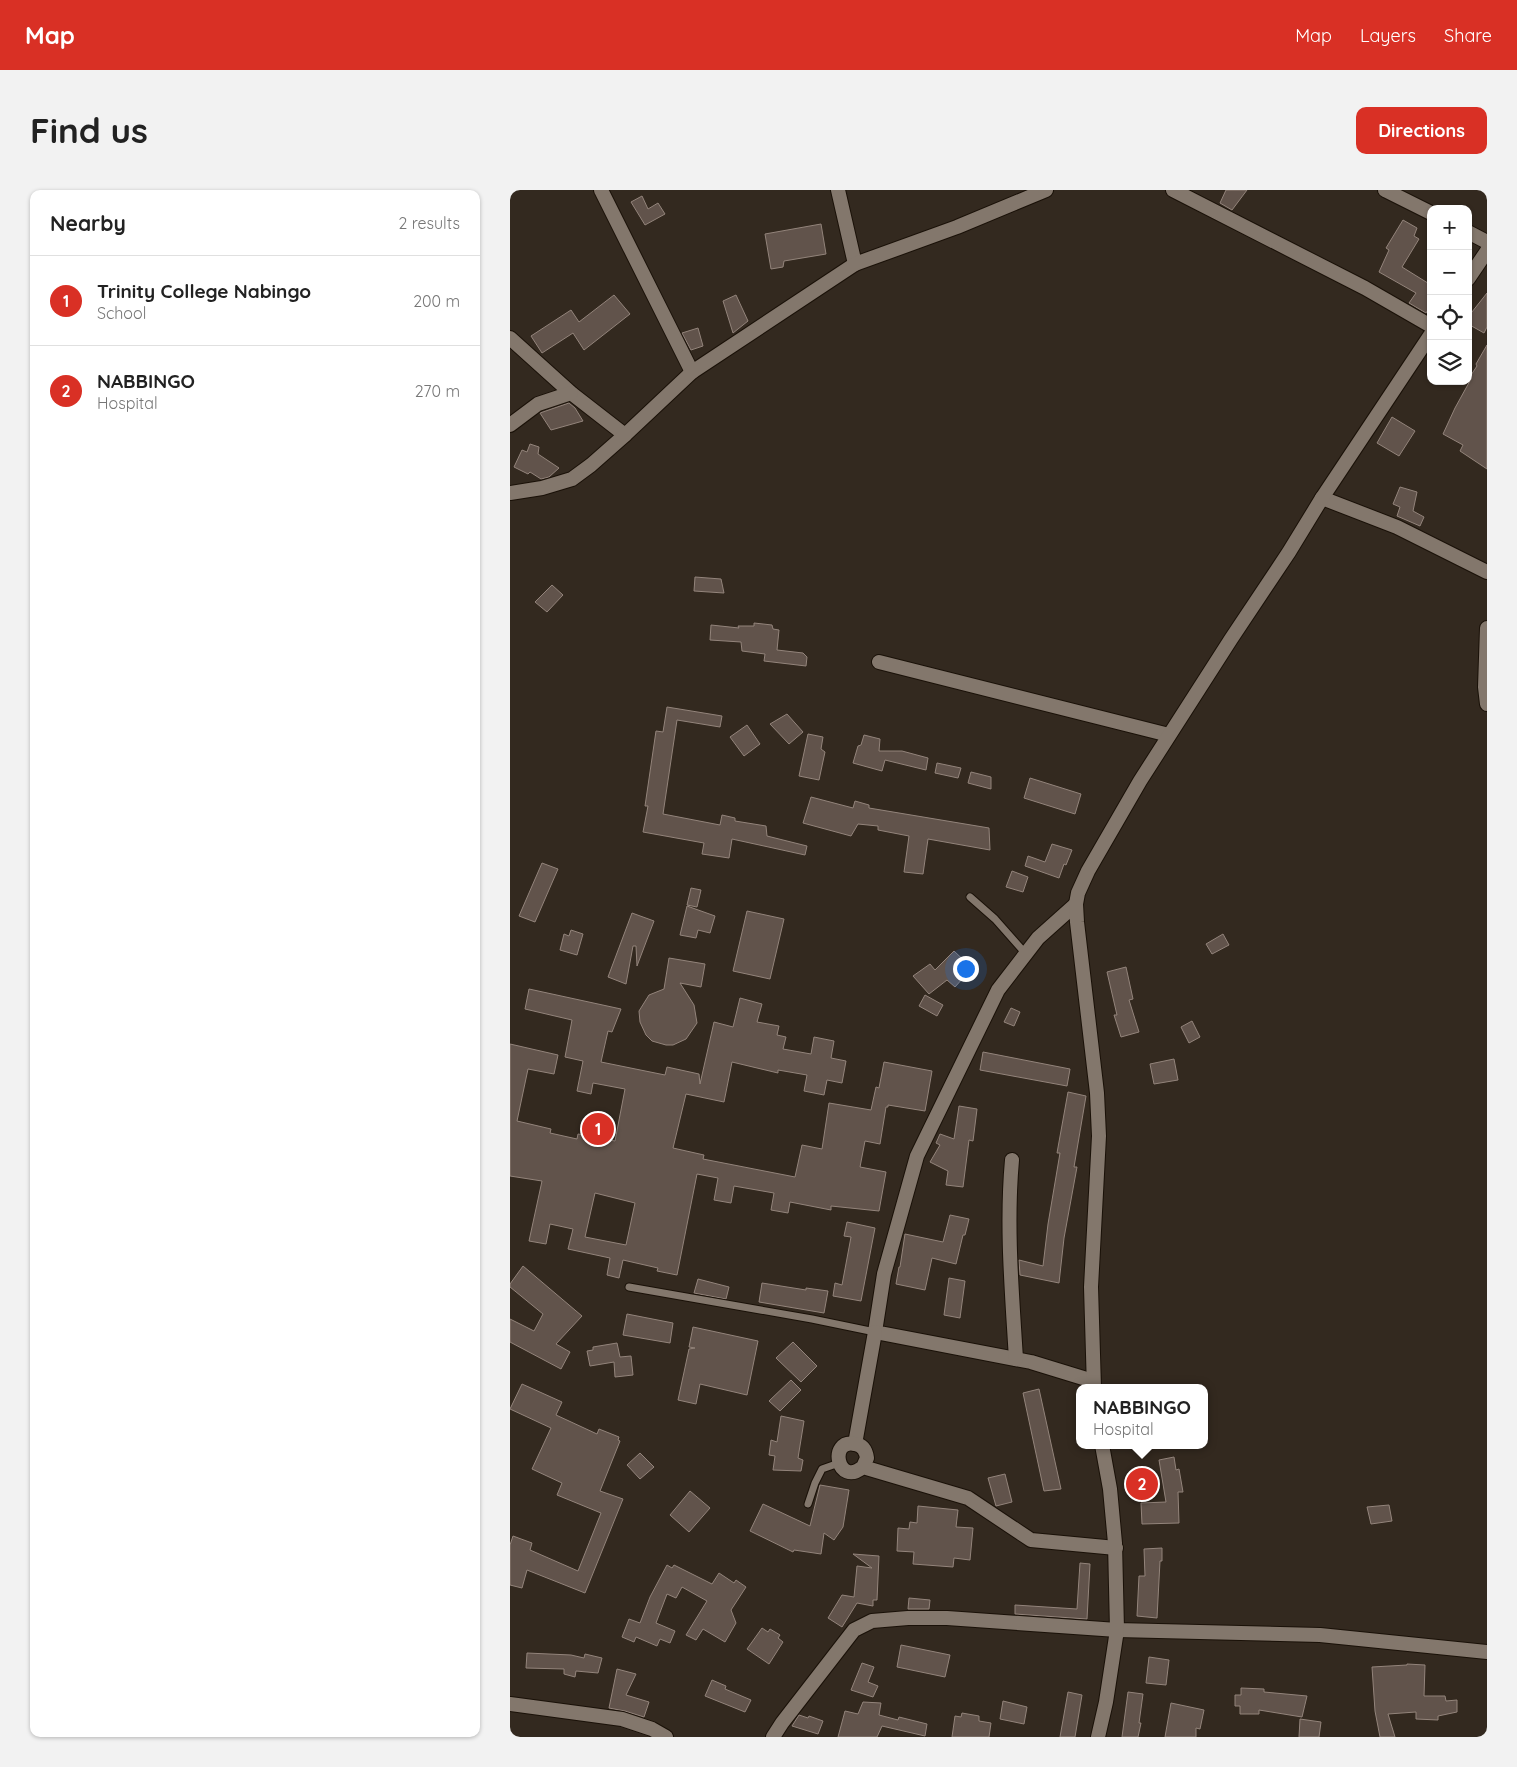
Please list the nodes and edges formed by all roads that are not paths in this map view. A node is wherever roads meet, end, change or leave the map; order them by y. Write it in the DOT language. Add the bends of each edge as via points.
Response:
graph roads {
  1 [pos="601,190"];
  2 [pos="838,190"];
  3 [pos="1046,190"];
  4 [pos="1173,190"];
  5 [pos="1385,190"];
  6 [pos="1427,211"];
  7 [pos="1472,234"];
  8 [pos="1487,242"];
  9 [pos="1487,251"];
  10 [pos="854,264"];
  11 [pos="1472,273"];
  12 [pos="1427,324"];
  13 [pos="510,338"];
  14 [pos="1427,340"];
  15 [pos="692,372"];
  16 [pos="571,393"];
  17 [pos="510,425"];
  18 [pos="626,435"];
  19 [pos="510,493"];
  20 [pos="1322,498"];
  21 [pos="1487,572"];
  22 [pos="1487,628"];
  23 [pos="879,662"];
  24 [pos="1487,704"];
  25 [pos="1169,735"];
  26 [pos="970,896"];
  27 [pos="1076,904"];
  28 [pos="1026,954"];
  29 [pos="1012,1160"];
  30 [pos="629,1287"];
  31 [pos="875,1332"];
  32 [pos="1016,1359"];
  33 [pos="1094,1384"];
  34 [pos="855,1444"];
  35 [pos="1103,1449"];
  36 [pos="839,1463"];
  37 [pos="863,1467"];
  38 [pos="808,1504"];
  39 [pos="1116,1548"];
  40 [pos="1117,1630"];
  41 [pos="1487,1652"];
  42 [pos="510,1704"];
  43 [pos="666,1737"];
  44 [pos="773,1737"];
  45 [pos="1098,1737"];
  1 -- 15 [label="street"];
  2 -- 10 [label="street"];
  3 -- 10 [label="street" via="957,227"];
  4 -- 12 [label="street" via="1365,288"];
  5 -- 6 [label="street"];
  7 -- 8 [label="street"];
  9 -- 11 [label="street"];
  10 -- 15 [label="street"];
  13 -- 16 [label="street"];
  14 -- 20 [label="street"];
  15 -- 18 [label="street"];
  16 -- 17 [label="street" via="538,404"];
  16 -- 18 [label="street"];
  18 -- 19 [label="street" via="572,479"];
  20 -- 21 [label="street" via="1397,526"];
  20 -- 25 [label="street"];
  22 -- 24 [label="street"];
  23 -- 25 [label="street"];
  25 -- 27 [label="street" via="1088,871"];
  26 -- 28 [label="lane"];
  27 -- 28 [label="street" via="1038,938"];
  27 -- 33 [label="street" via="1098,1093 1099,1136 1091,1287"];
  28 -- 31 [label="street" via="998,990 917,1156 884,1274"];
  29 -- 32 [label="street" via="1009,1236"];
  30 -- 31 [label="lane"];
  31 -- 32 [label="street"];
  31 -- 34 [label="street"];
  32 -- 33 [label="street"];
  34 -- 36 [label="street" via="843,1447 838,1454"];
  34 -- 37 [label="street" via="866,1453"];
  35 -- 39 [label="street"];
  36 -- 37 [label="street" via="850,1472"];
  36 -- 38 [label="lane" via="822,1469"];
  37 -- 39 [label="street" via="968,1498 1031,1540"];
  39 -- 40 [label="street"];
  40 -- 41 [label="street" via="1320,1635"];
  40 -- 44 [label="street" via="947,1618 872,1621 854,1630"];
  40 -- 45 [label="street"];
  42 -- 43 [label="street" via="622,1719"];
}
